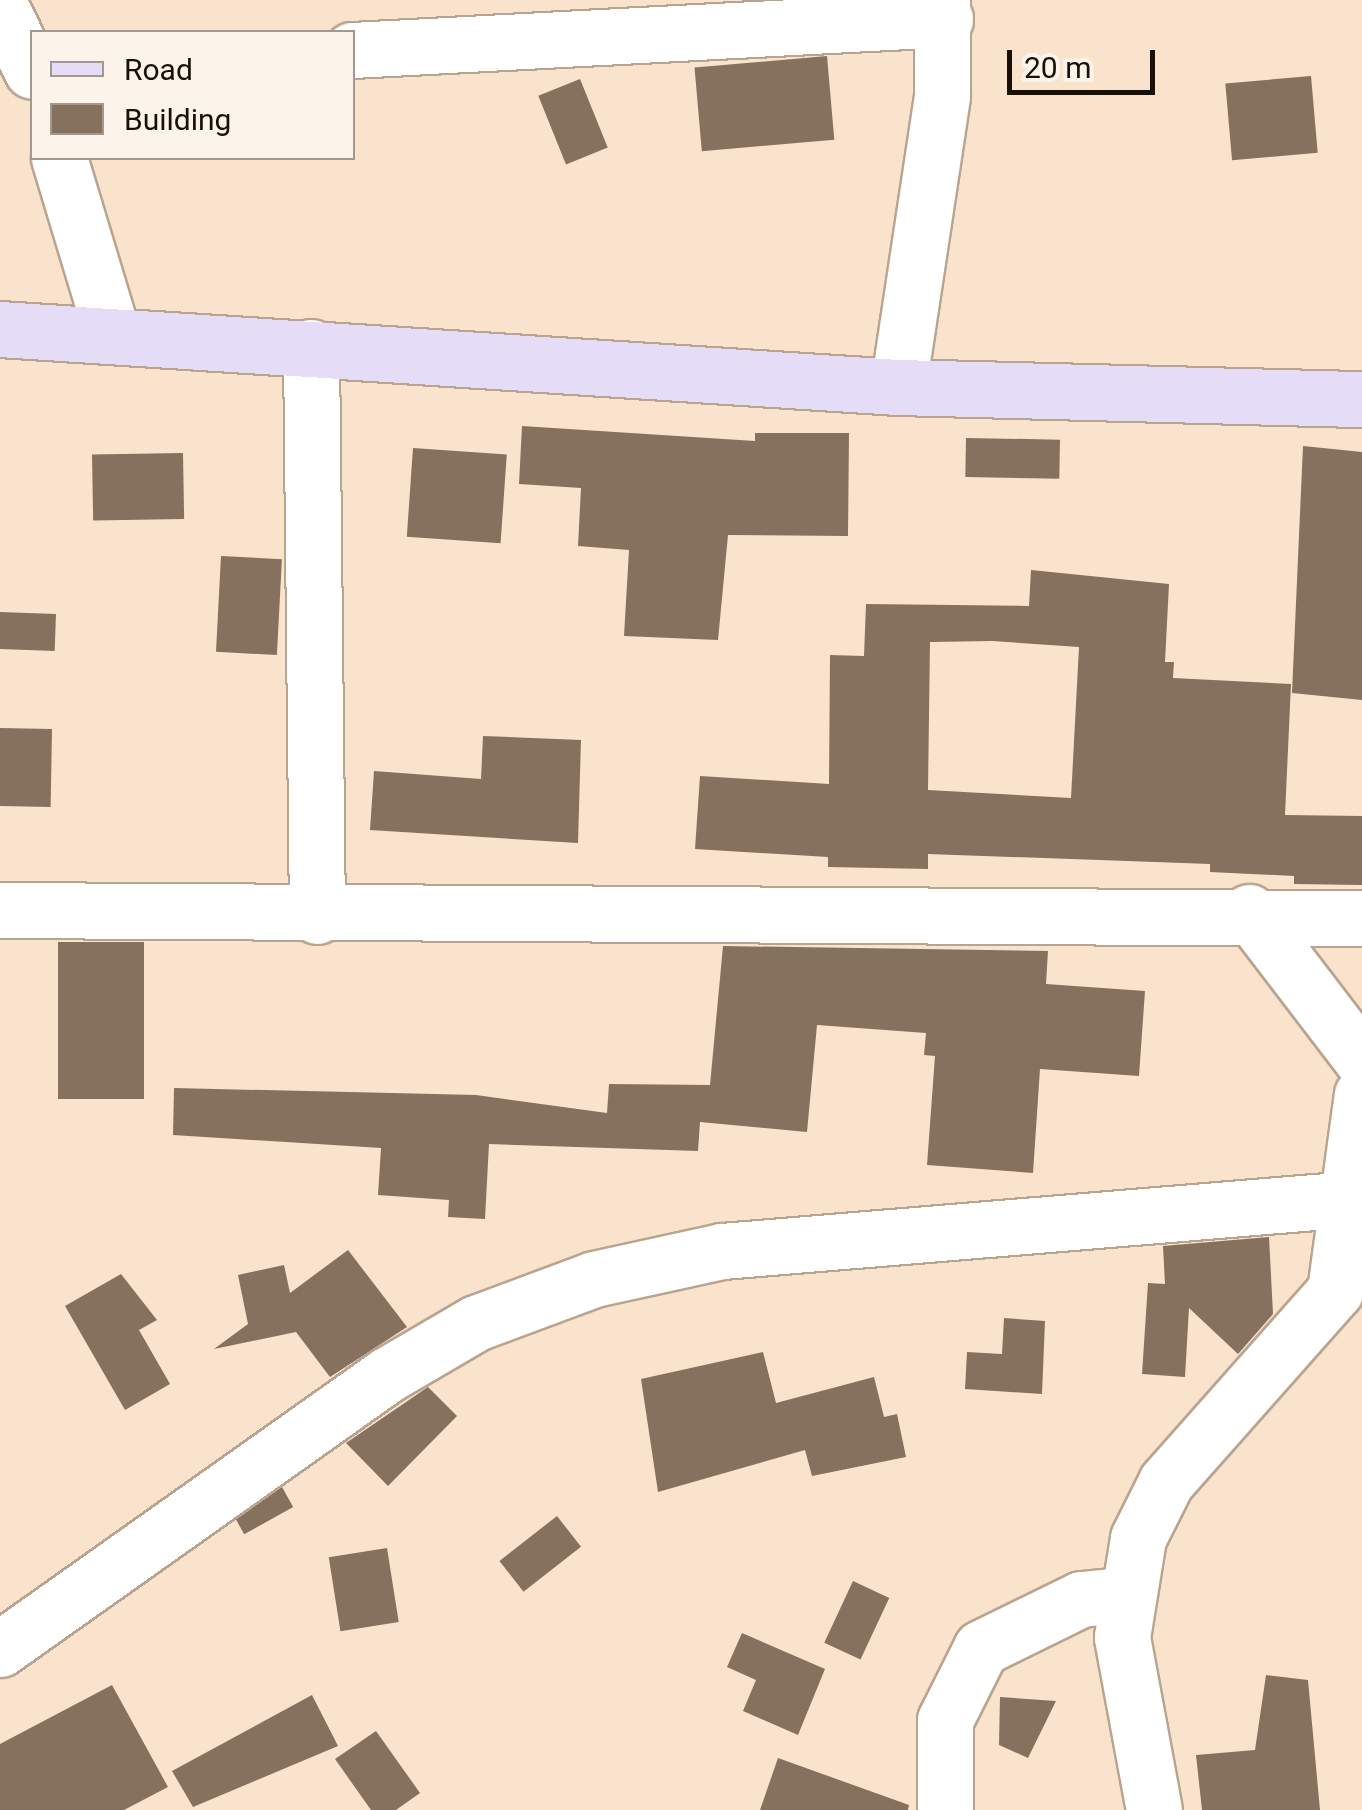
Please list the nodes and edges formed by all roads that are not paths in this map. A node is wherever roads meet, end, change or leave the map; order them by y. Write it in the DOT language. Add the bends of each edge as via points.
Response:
graph roads {
  1 [pos="0,6"];
  2 [pos="944,9"];
  3 [pos="355,50"];
  4 [pos="30,64"];
  5 [pos="60,160"];
  6 [pos="0,329"];
  7 [pos="112,333"];
  8 [pos="311,346"];
  9 [pos="898,387"];
  10 [pos="1362,399"];
  11 [pos="0,910"];
  12 [pos="1249,912"];
  13 [pos="317,916"];
  14 [pos="1362,918"];
  15 [pos="1362,1060"];
  16 [pos="1362,1095"];
  17 [pos="1350,1199"];
  18 [pos="1122,1595"];
  19 [pos="0,1649"];
  20 [pos="946,1810"];
  21 [pos="1154,1810"];
  1 -- 4 [label="street"];
  2 -- 3 [label="street"];
  2 -- 9 [label="street"];
  5 -- 7 [label="street"];
  6 -- 7 [label="main road"];
  7 -- 8 [label="main road"];
  8 -- 9 [label="main road"];
  8 -- 13 [label="street"];
  9 -- 10 [label="main road"];
  11 -- 13 [label="street"];
  12 -- 13 [label="street"];
  12 -- 14 [label="street"];
  12 -- 15 [label="street"];
  16 -- 17 [label="street"];
  17 -- 18 [label="street" via="1335,1291 1166,1482"];
  17 -- 19 [label="street" via="722,1252 594,1279 476,1323 387,1375"];
  18 -- 20 [label="street" via="1081,1599 981,1648 945,1720"];
  18 -- 21 [label="street" via="1127,1692"];
}
